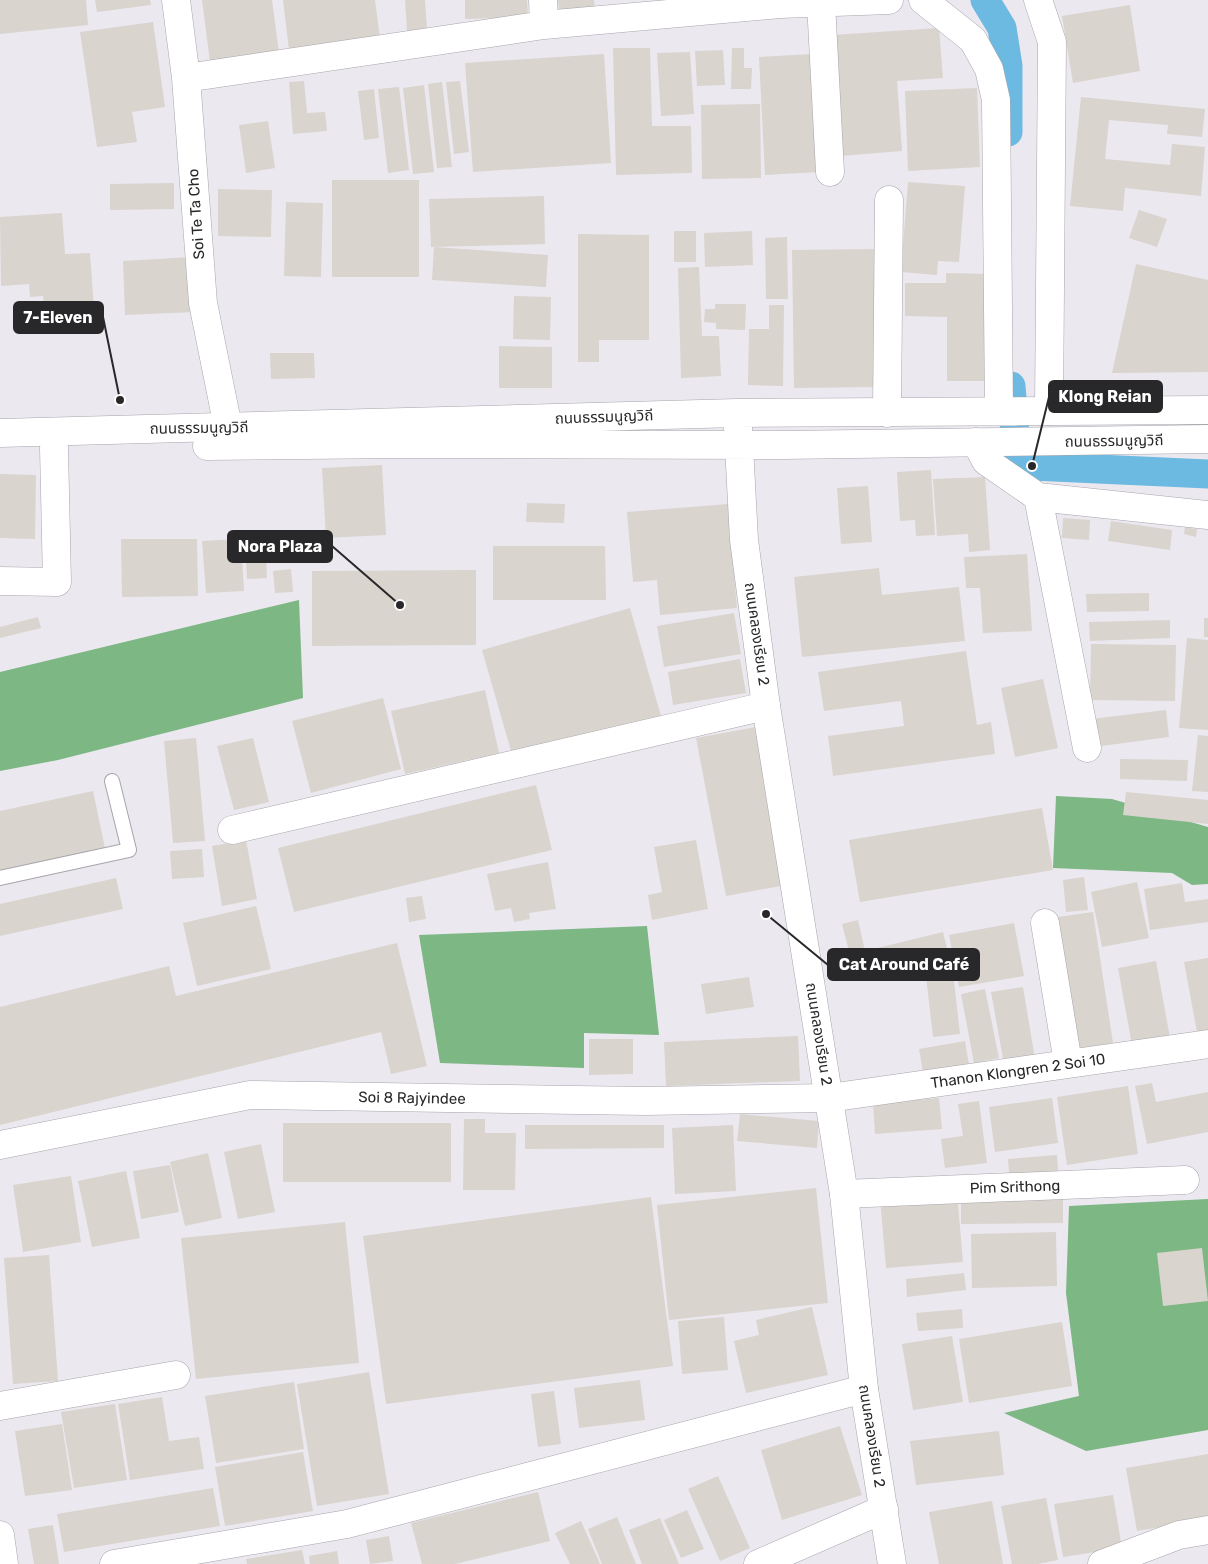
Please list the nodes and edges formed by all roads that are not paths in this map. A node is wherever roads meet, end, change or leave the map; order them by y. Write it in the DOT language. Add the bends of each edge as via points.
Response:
graph roads {
  1 [pos="176,0"];
  2 [pos="889,0"];
  3 [pos="923,0"];
  4 [pos="1038,0"];
  5 [pos="821,3"];
  6 [pos="543,13"];
  7 [pos="186,78"];
  8 [pos="830,172"];
  9 [pos="889,200"];
  10 [pos="1208,410"];
  11 [pos="999,411"];
  12 [pos="1047,411"];
  13 [pos="737,413"];
  14 [pos="887,413"];
  15 [pos="228,427"];
  16 [pos="0,433"];
  17 [pos="1208,439"];
  18 [pos="986,443"];
  19 [pos="738,445"];
  20 [pos="0,448"];
  21 [pos="54,448"];
  22 [pos="1038,497"];
  23 [pos="1208,515"];
  24 [pos="0,581"];
  25 [pos="766,706"];
  26 [pos="1088,748"];
  27 [pos="112,781"];
  28 [pos="232,830"];
  29 [pos="0,878"];
  30 [pos="1045,923"];
  31 [pos="1208,1044"];
  32 [pos="1068,1063"];
  33 [pos="829,1098"];
  34 [pos="0,1145"];
  35 [pos="1185,1180"];
  36 [pos="844,1194"];
  37 [pos="176,1375"];
  38 [pos="864,1389"];
  39 [pos="0,1406"];
  40 [pos="884,1509"];
  41 [pos="1208,1530"];
  42 [pos="0,1535"];
  43 [pos="4,1564"];
  44 [pos="114,1564"];
  45 [pos="758,1564"];
  46 [pos="892,1564"];
  47 [pos="1102,1564"];
  1 -- 7 [label="street, Soi Te Ta Cho"];
  2 -- 5 [label="street"];
  3 -- 11 [label="street" via="973,40 989,69 996,100"];
  4 -- 12 [label="street" via="1052,42"];
  5 -- 6 [label="street"];
  5 -- 8 [label="street"];
  6 -- 7 [label="street"];
  7 -- 15 [label="street, Soi Te Ta Cho" via="203,304"];
  9 -- 14 [label="street"];
  10 -- 12 [label="street, ถนนธรรมนูญวิถี"];
  11 -- 12 [label="street, ถนนธรรมนูญวิถี"];
  11 -- 14 [label="street, ถนนธรรมนูญวิถี"];
  13 -- 14 [label="street, ถนนธรรมนูญวิถี"];
  13 -- 15 [label="street, ถนนธรรมนูญวิถี"];
  13 -- 19 [label="street, ถนนคลองเรียน 2"];
  15 -- 16 [label="street, ถนนธรรมนูญวิถี"];
  17 -- 18 [label="street, ถนนธรรมนูญวิถี"];
  18 -- 19 [label="street, ถนนธรรมนูญวิถี"];
  18 -- 22 [label="street" via="986,461"];
  19 -- 21 [label="street, ถนนธรรมนูญวิถี"];
  19 -- 25 [label="street, ถนนคลองเรียน 2" via="744,540"];
  20 -- 21 [label="street, ถนนธรรมนูญวิถี"];
  21 -- 24 [label="street" via="57,582"];
  22 -- 23 [label="street"];
  22 -- 26 [label="street"];
  25 -- 28 [label="street"];
  25 -- 33 [label="street, ถนนคลองเรียน 2"];
  27 -- 29 [label="lane" via="129,850"];
  30 -- 32 [label="street"];
  31 -- 32 [label="street, Thanon Klongren 2 Soi 10"];
  32 -- 33 [label="street, Thanon Klongren 2 Soi 10"];
  33 -- 34 [label="street, Soi 8 Rajyindee" via="645,1102 250,1095"];
  33 -- 36 [label="street, ถนนคลองเรียน 2"];
  35 -- 36 [label="street, Pim Srithong"];
  36 -- 38 [label="street, ถนนคลองเรียน 2"];
  37 -- 39 [label="street"];
  38 -- 40 [label="street, ถนนคลองเรียน 2"];
  38 -- 44 [label="street" via="347,1524"];
  40 -- 45 [label="street"];
  40 -- 46 [label="street, ถนนคลองเรียน 2"];
  41 -- 47 [label="street" via="1179,1535"];
  42 -- 43 [label="street"];
}
